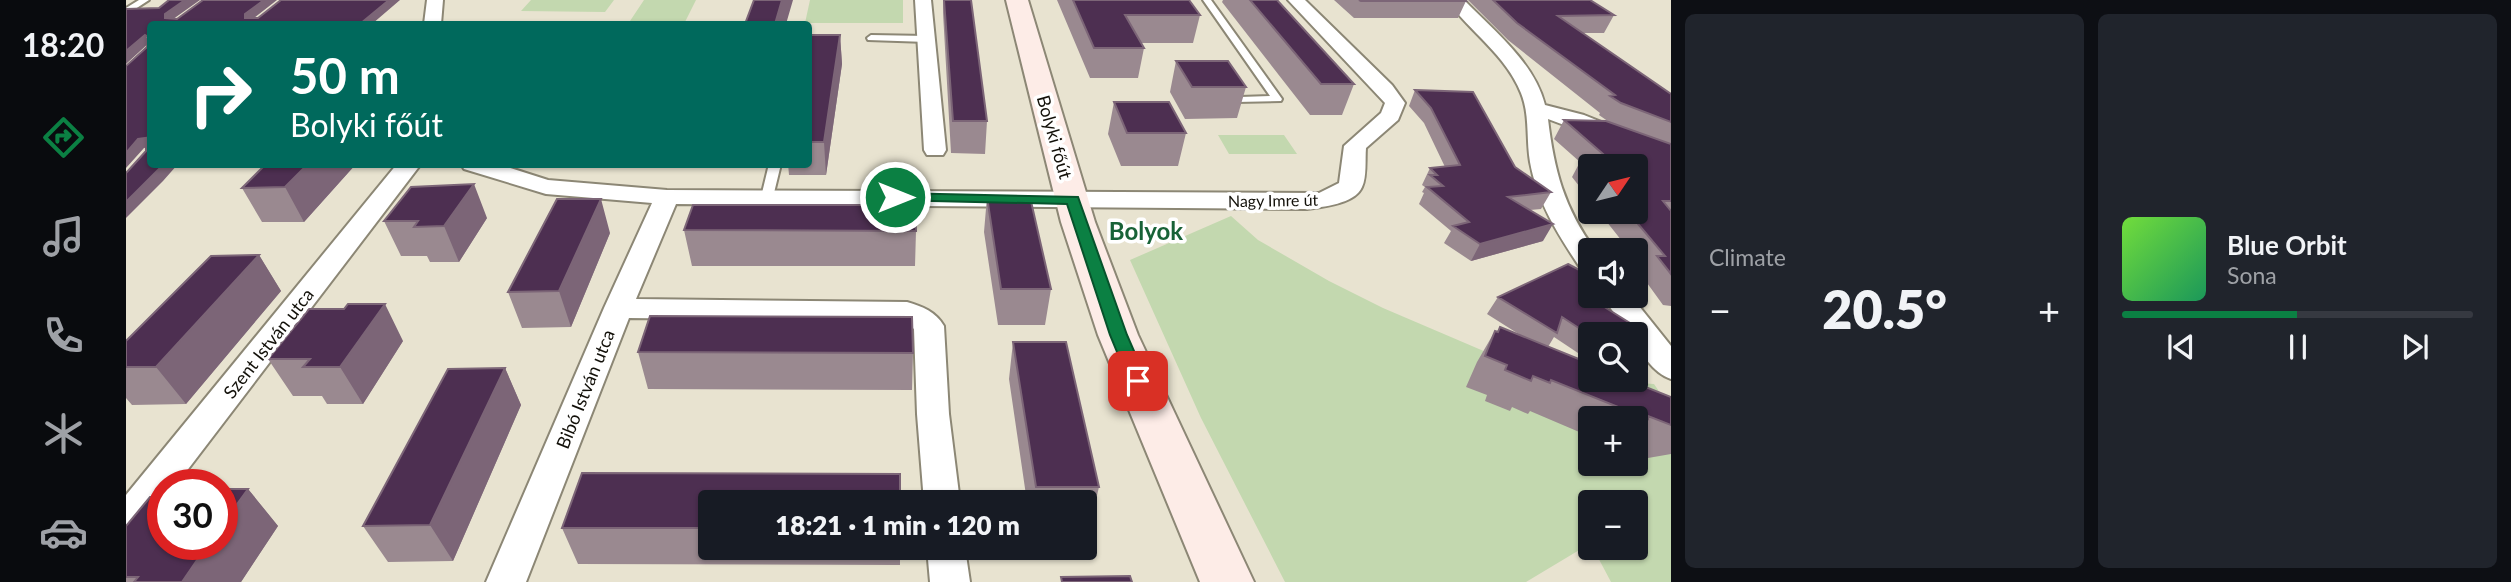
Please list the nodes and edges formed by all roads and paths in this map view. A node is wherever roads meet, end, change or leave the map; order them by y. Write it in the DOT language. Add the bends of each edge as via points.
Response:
graph roads {
  1 [pos="145,0"];
  2 [pos="435,0"];
  3 [pos="923,0"];
  4 [pos="1017,0"];
  5 [pos="1207,0"];
  6 [pos="1296,0"];
  7 [pos="1455,0"];
  8 [pos="126,12"];
  9 [pos="433,21"];
  10 [pos="871,38"];
  11 [pos="927,39"];
  12 [pos="1240,100"];
  13 [pos="1536,109"];
  14 [pos="935,150"];
  15 [pos="1671,158"];
  16 [pos="774,168"];
  17 [pos="470,175"];
  18 [pos="405,180"];
  19 [pos="667,197"];
  20 [pos="767,197"];
  21 [pos="1073,200"];
  22 [pos="1578,243"];
  23 [pos="618,307"];
  24 [pos="1625,308"];
  25 [pos="1671,368"];
  26 [pos="941,490"];
  27 [pos="126,522"];
  28 [pos="947,560"];
  29 [pos="506,582"];
  30 [pos="950,582"];
  31 [pos="1227,582"];
  1 -- 8 [label="lane"];
  2 -- 9 [label="street"];
  3 -- 11 [label="street"];
  4 -- 21 [label="main road, Bolyki főút"];
  5 -- 12 [label="lane" via="1277,99"];
  6 -- 21 [label="street, Nagy Imre út" via="1395,103 1391,116 1355,146 1351,186 1340,195 1307,202"];
  7 -- 13 [label="street" via="1521,72"];
  10 -- 11 [label="lane"];
  11 -- 14 [label="street"];
  13 -- 15 [label="street"];
  13 -- 22 [label="street" via="1546,180"];
  16 -- 20 [label="lane"];
  17 -- 19 [label="street"];
  18 -- 27 [label="street, Szent István utca"];
  19 -- 20 [label="street"];
  19 -- 23 [label="street, Bibó István utca"];
  20 -- 21 [label="street"];
  21 -- 31 [label="main road, Bolyki főút" via="1118,335"];
  23 -- 26 [label="street" via="907,312 920,317 929,326"];
  23 -- 29 [label="street, Bibó István utca"];
  24 -- 25 [label="street"];
  28 -- 30 [label="street"];
}
